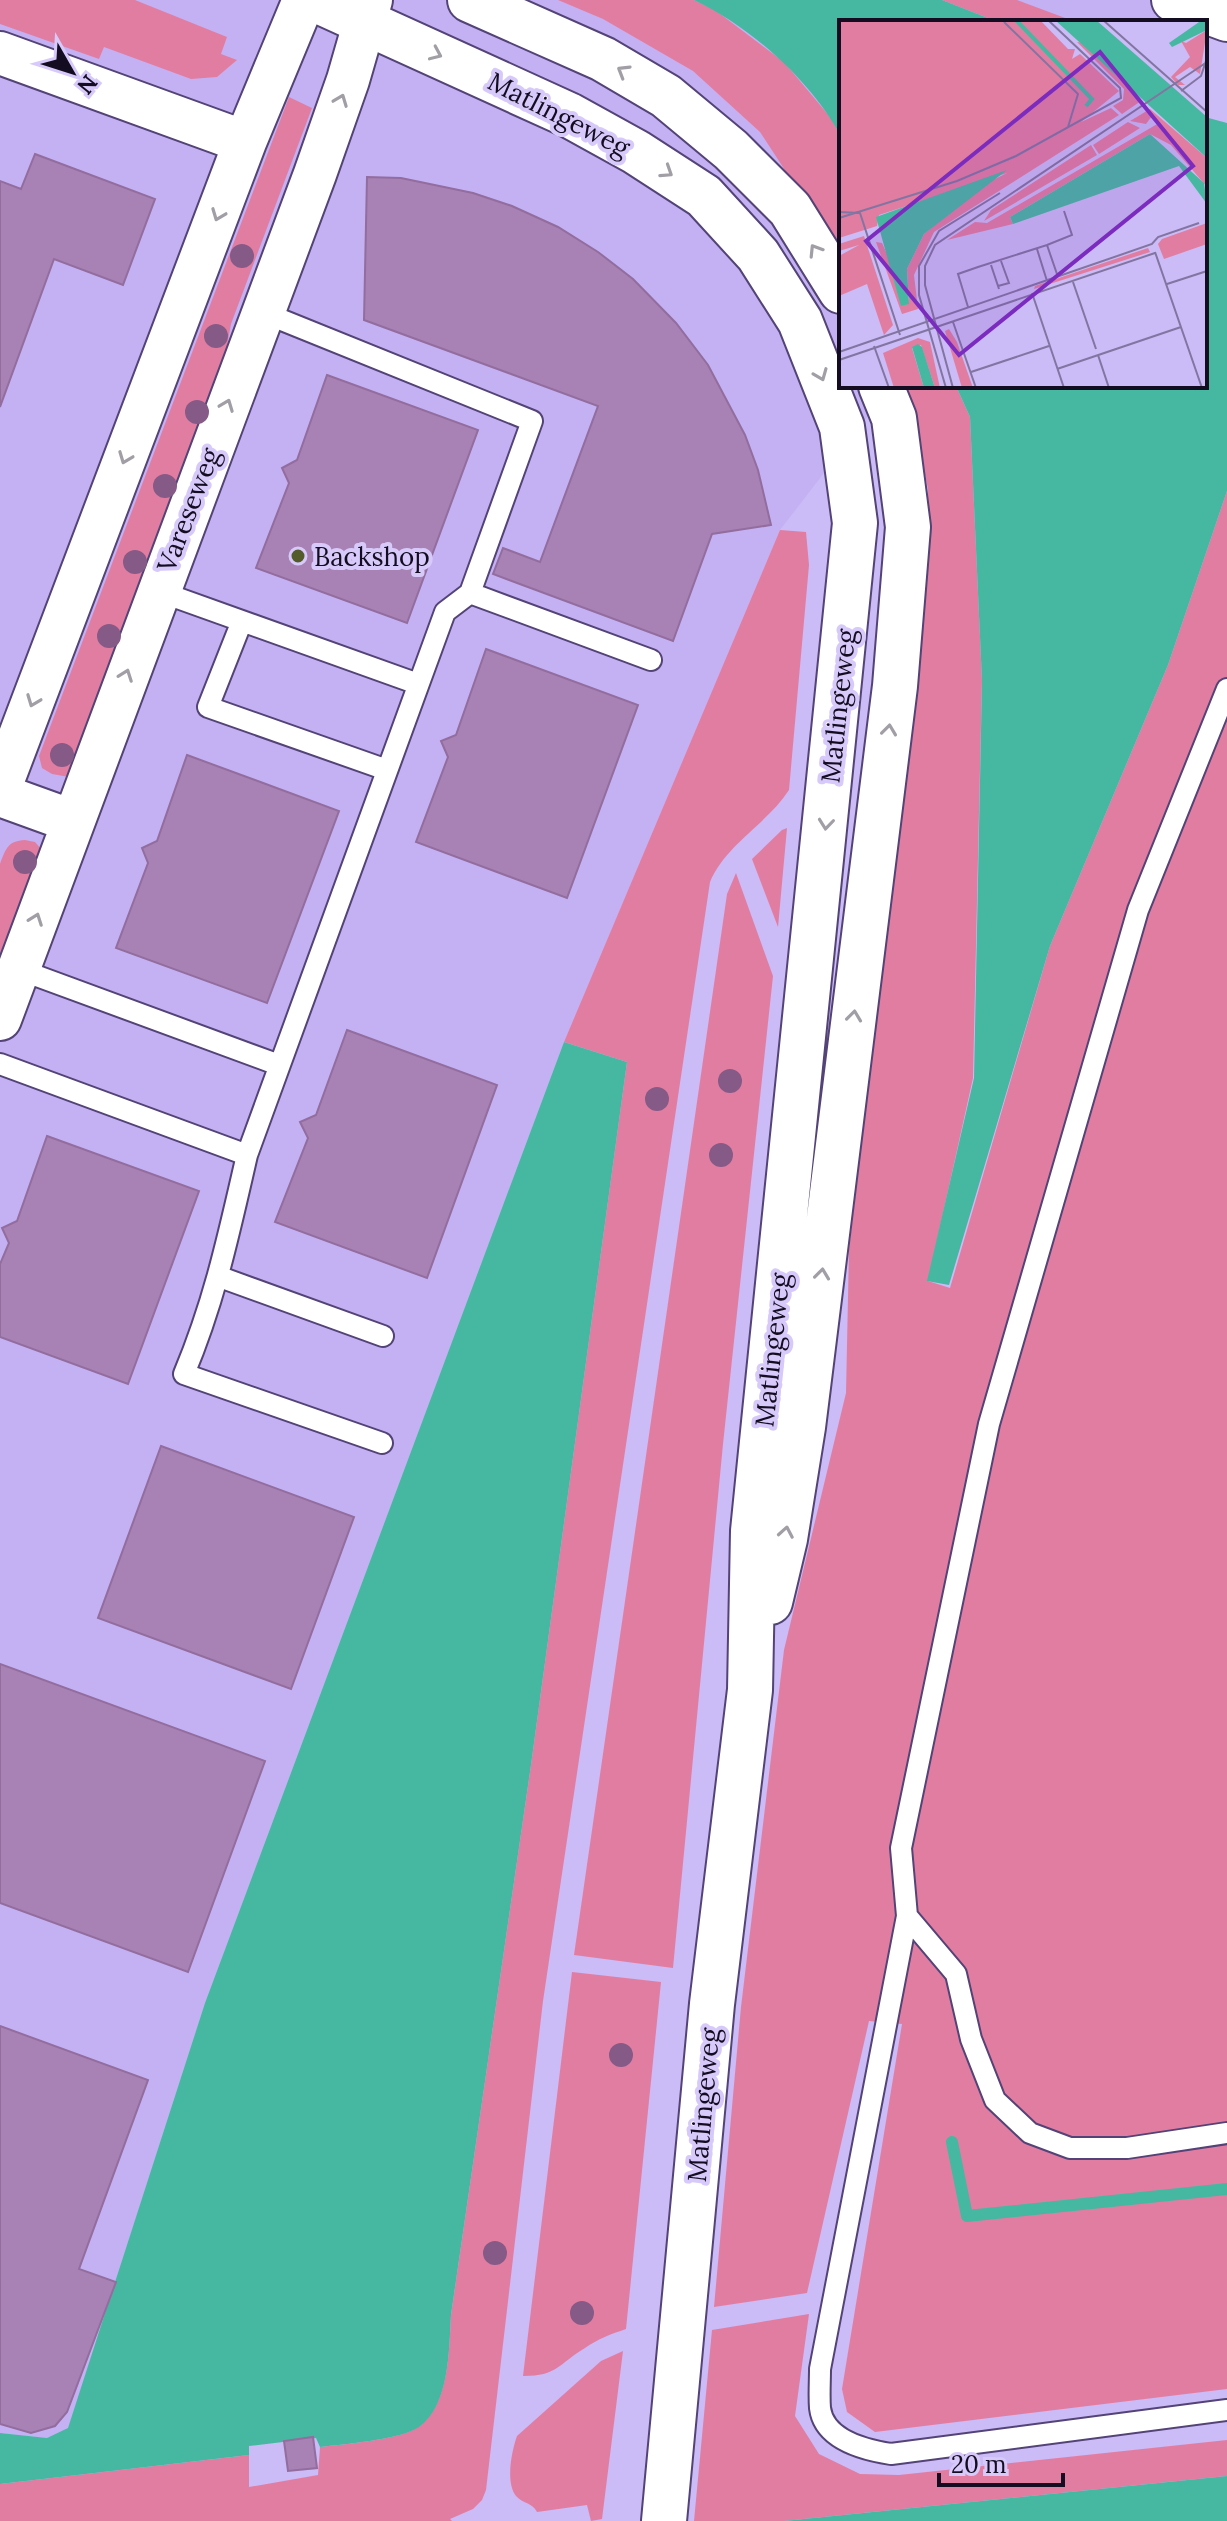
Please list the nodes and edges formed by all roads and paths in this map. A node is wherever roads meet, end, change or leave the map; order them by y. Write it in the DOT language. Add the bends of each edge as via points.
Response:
graph roads {
  1 [pos="304,0"];
  2 [pos="316,0"];
  3 [pos="470,0"];
  4 [pos="1173,0"];
  5 [pos="368,11"];
  6 [pos="1227,20"];
  7 [pos="0,53"];
  8 [pos="245,142"];
  9 [pos="839,288"];
  10 [pos="262,312"];
  11 [pos="882,388"];
  12 [pos="158,591"];
  13 [pos="470,593"];
  14 [pos="242,621"];
  15 [pos="651,660"];
  16 [pos="418,684"];
  17 [pos="1227,689"];
  18 [pos="387,770"];
  19 [pos="0,788"];
  20 [pos="0,795"];
  21 [pos="72,821"];
  22 [pos="18,969"];
  23 [pos="0,1019"];
  24 [pos="0,1064"];
  25 [pos="279,1065"];
  26 [pos="247,1155"];
  27 [pos="220,1277"];
  28 [pos="383,1336"];
  29 [pos="382,1443"];
  30 [pos="750,1690"];
  31 [pos="907,1916"];
  32 [pos="1227,2133"];
  33 [pos="1227,2410"];
  34 [pos="664,2521"];
  1 -- 8 [label="street"];
  2 -- 5 [label="main road, Matlingeweg"];
  9 -- 3 [label="main road, one-way" via="790,209 666,96 603,59"];
  4 -- 6 [label="street"];
  10 -- 5 [label="street, Vareseweg, one-way" via="348,80"];
  5 -- 30 [label="main road, Matlingeweg, one-way" via="569,115 704,196 758,255 800,321 842,427 855,523 753,1531"];
  7 -- 8 [label="street"];
  8 -- 19 [label="street, one-way"];
  12 -- 10 [label="street, Vareseweg, one-way"];
  10 -- 13 [label="lane" via="532,421"];
  30 -- 11 [label="main road, Matlingeweg, one-way" via="785,1539 803,1427 895,686 908,527 894,418"];
  12 -- 14 [label="lane"];
  21 -- 12 [label="street, Vareseweg, one-way"];
  13 -- 15 [label="lane"];
  13 -- 16 [label="lane" via="445,612"];
  14 -- 16 [label="lane"];
  14 -- 18 [label="lane" via="208,707"];
  16 -- 18 [label="lane"];
  17 -- 31 [label="lane" via="1138,910 989,1424 901,1848"];
  18 -- 25 [label="lane"];
  20 -- 21 [label="street"];
  22 -- 21 [label="street, Vareseweg, one-way"];
  22 -- 23 [label="street, Vareseweg"];
  22 -- 25 [label="lane"];
  24 -- 26 [label="lane"];
  25 -- 26 [label="lane"];
  26 -- 27 [label="lane"];
  27 -- 28 [label="lane"];
  27 -- 29 [label="lane" via="184,1374"];
  30 -- 34 [label="main road, Matlingeweg" via="712,2004"];
  31 -- 32 [label="lane" via="956,1974 971,2039 995,2100 1030,2133 1070,2148 1127,2148"];
  31 -- 33 [label="lane" via="820,2369 820,2412 835,2433 861,2449 891,2454"];
}
